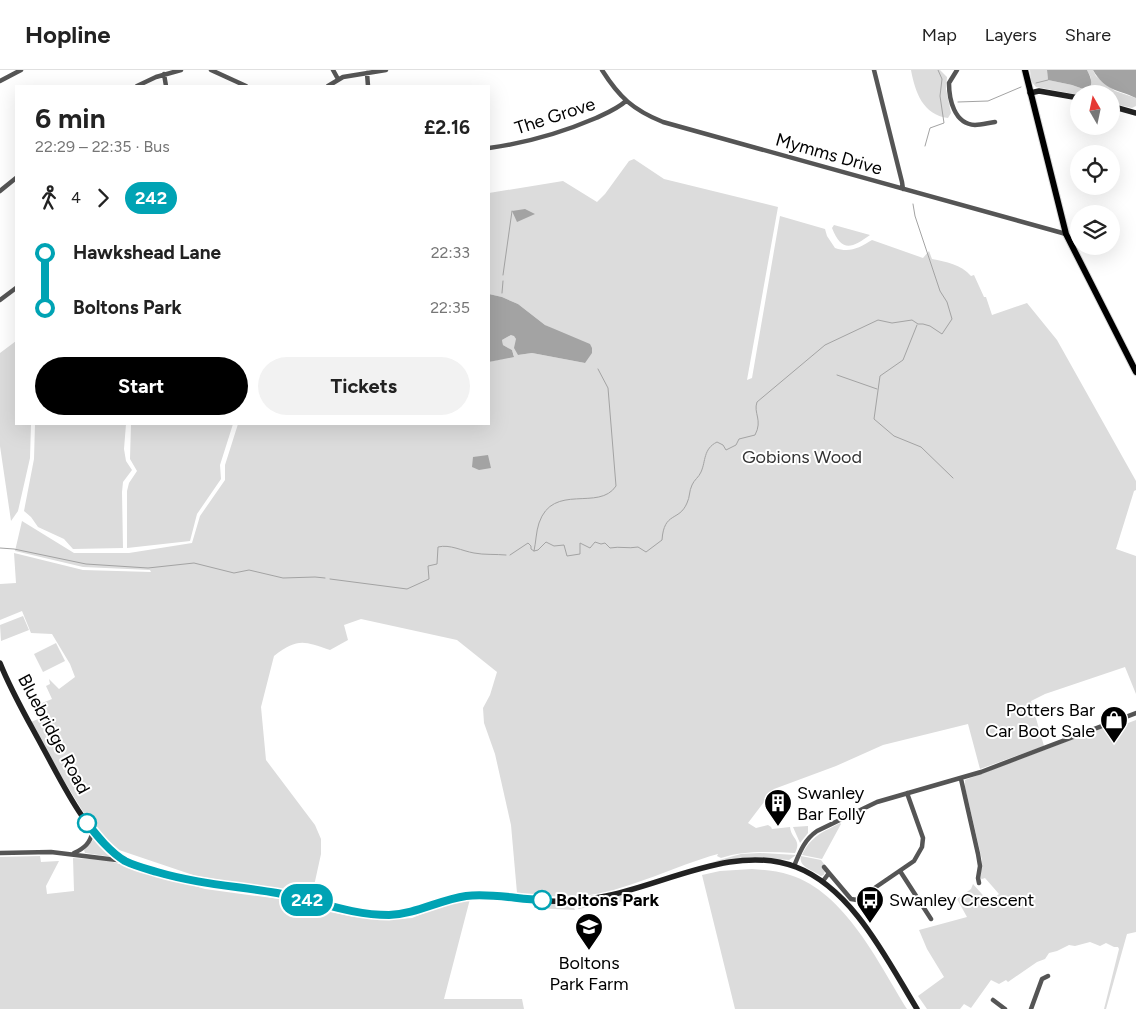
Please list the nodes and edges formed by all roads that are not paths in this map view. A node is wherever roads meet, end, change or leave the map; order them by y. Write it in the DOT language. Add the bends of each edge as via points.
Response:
graph roads {
  1 [pos="21,70"];
  2 [pos="181,70"];
  3 [pos="210,70"];
  4 [pos="333,70"];
  5 [pos="386,70"];
  6 [pos="602,70"];
  7 [pos="874,70"];
  8 [pos="957,70"];
  9 [pos="1025,70"];
  10 [pos="367,73"];
  11 [pos="164,74"];
  12 [pos="338,79"];
  13 [pos="0,81"];
  14 [pos="139,85"];
  15 [pos="166,85"];
  16 [pos="244,85"];
  17 [pos="329,85"];
  18 [pos="368,85"];
  19 [pos="1030,93"];
  20 [pos="1070,96"];
  21 [pos="626,101"];
  22 [pos="1120,109"];
  23 [pos="1136,113"];
  24 [pos="995,122"];
  25 [pos="490,148"];
  26 [pos="15,179"];
  27 [pos="903,190"];
  28 [pos="0,191"];
  29 [pos="1066,234"];
  30 [pos="15,289"];
  31 [pos="0,300"];
  32 [pos="1136,372"];
  33 [pos="0,663"];
  34 [pos="1136,713"];
  35 [pos="961,779"];
  36 [pos="907,792"];
  37 [pos="94,831"];
  38 [pos="0,853"];
  39 [pos="73,854"];
  40 [pos="126,861"];
  41 [pos="794,866"];
  42 [pos="824,868"];
  43 [pos="900,871"];
  44 [pos="829,873"];
  45 [pos="823,881"];
  46 [pos="979,883"];
  47 [pos="932,918"];
  48 [pos="1048,976"];
  49 [pos="992,1000"];
  50 [pos="917,1009"];
  51 [pos="1005,1009"];
  52 [pos="1031,1009"];
  1 -- 13 [label="street"];
  2 -- 11 [label="street"];
  3 -- 16 [label="street"];
  4 -- 12 [label="street"];
  5 -- 10 [label="street"];
  6 -- 21 [label="street, Mymms Drive"];
  7 -- 27 [label="street"];
  8 -- 24 [label="street" via="949,83 954,111 974,125"];
  9 -- 19 [label="main road"];
  10 -- 12 [label="street"];
  10 -- 18 [label="street"];
  11 -- 14 [label="street"];
  11 -- 15 [label="street"];
  12 -- 17 [label="street"];
  19 -- 20 [label="street" via="1039,91"];
  19 -- 29 [label="main road"];
  21 -- 25 [label="street, The Grove" via="614,110 558,133"];
  21 -- 27 [label="street, Mymms Drive" via="640,112 663,122"];
  22 -- 23 [label="street"];
  26 -- 28 [label="street"];
  27 -- 29 [label="street, Mymms Drive"];
  29 -- 32 [label="main road"];
  30 -- 31 [label="street"];
  33 -- 37 [label="street, Bluebridge Road" via="51,763 80,814"];
  34 -- 35 [label="street"];
  35 -- 36 [label="street"];
  35 -- 46 [label="street" via="978,854"];
  36 -- 41 [label="street" via="877,802 817,831 803,845"];
  36 -- 43 [label="street" via="923,842 914,861"];
  37 -- 39 [label="street" via="90,842"];
  37 -- 40 [label="street, Bluebridge Road"];
  38 -- 39 [label="street"];
  39 -- 40 [label="street"];
  40 -- 41 [label="street" via="207,884 277,893 386,915 407,914 474,895 562,902 601,897 734,861 768,860"];
  41 -- 45 [label="street"];
  42 -- 44 [label="street"];
  43 -- 44 [label="street" via="854,900"];
  43 -- 47 [label="street"];
  44 -- 45 [label="street"];
  45 -- 50 [label="street" via="862,922"];
  48 -- 52 [label="street" via="1043,977"];
  49 -- 51 [label="street"];
}
